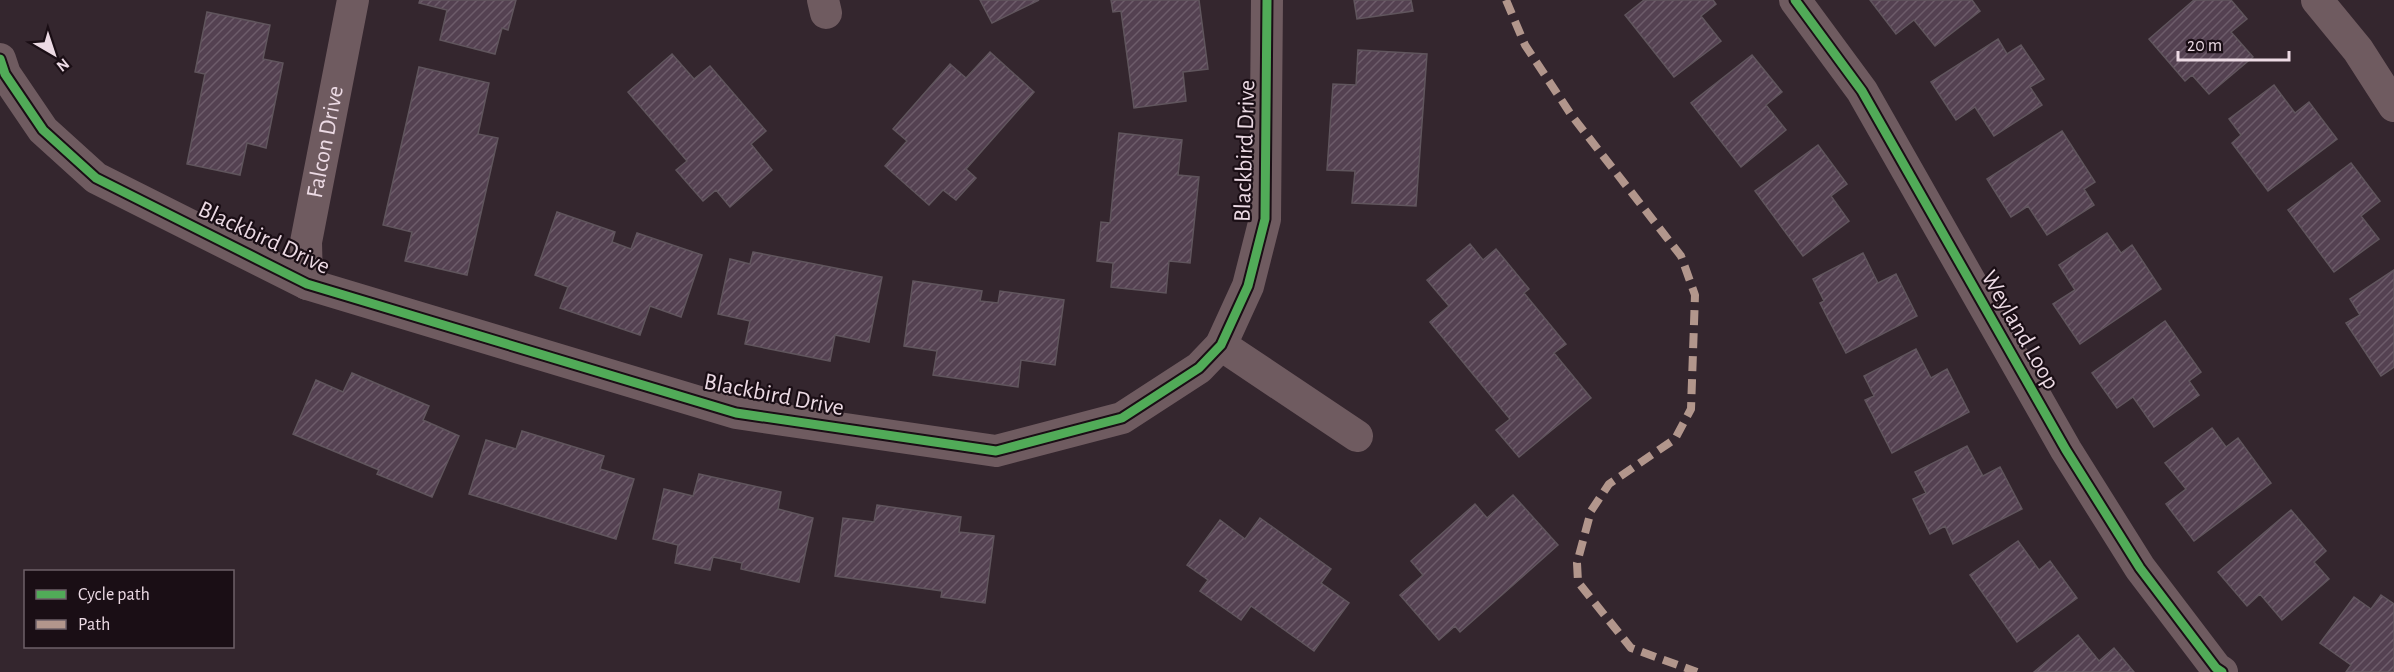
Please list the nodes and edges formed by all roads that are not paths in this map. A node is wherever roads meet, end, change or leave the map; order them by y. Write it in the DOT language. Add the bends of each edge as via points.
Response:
graph roads {
  1 [pos="353,0"];
  2 [pos="1267,0"];
  3 [pos="1795,0"];
  4 [pos="2317,0"];
  5 [pos="0,59"];
  6 [pos="2394,106"];
  7 [pos="308,284"];
  8 [pos="1221,345"];
  9 [pos="1358,436"];
  10 [pos="2222,672"];
  1 -- 7 [label="street, Falcon Drive" via="306,242"];
  2 -- 8 [label="street, Blackbird Drive" via="1265,219 1248,286"];
  3 -- 10 [label="street, Weyland Loop" via="1862,91 2066,450 2140,568"];
  4 -- 6 [label="street" via="2358,50"];
  5 -- 7 [label="street, Blackbird Drive" via="5,74 43,130 96,178"];
  7 -- 8 [label="street, Blackbird Drive" via="736,412 996,451 1122,418 1199,368"];
  8 -- 9 [label="street"];
}
